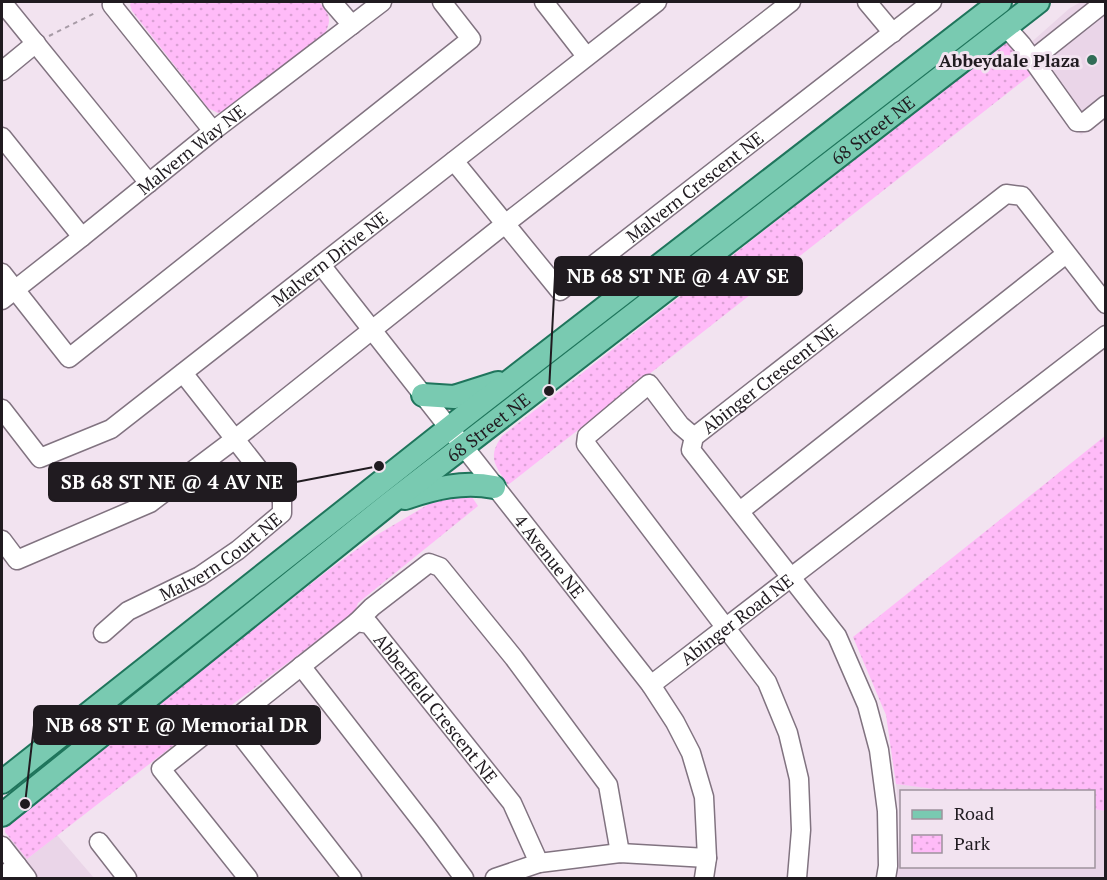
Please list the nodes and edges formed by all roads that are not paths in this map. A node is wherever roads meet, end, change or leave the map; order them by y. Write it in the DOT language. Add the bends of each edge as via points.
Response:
graph roads {
  1 [pos="2,2"];
  2 [pos="332,2"];
  3 [pos="382,2"];
  4 [pos="442,2"];
  5 [pos="544,2"];
  6 [pos="657,2"];
  7 [pos="791,2"];
  8 [pos="867,2"];
  9 [pos="932,2"];
  10 [pos="1000,2"];
  11 [pos="1038,2"];
  12 [pos="1105,2"];
  13 [pos="113,3"];
  14 [pos="352,26"];
  15 [pos="1006,27"];
  16 [pos="892,33"];
  17 [pos="36,43"];
  18 [pos="586,56"];
  19 [pos="1032,60"];
  20 [pos="2,71"];
  21 [pos="1106,105"];
  22 [pos="213,131"];
  23 [pos="2,137"];
  24 [pos="454,161"];
  25 [pos="149,183"];
  26 [pos="506,224"];
  27 [pos="82,237"];
  28 [pos="1066,254"];
  29 [pos="321,265"];
  30 [pos="2,273"];
  31 [pos="8,295"];
  32 [pos="1106,304"];
  33 [pos="372,330"];
  34 [pos="1106,335"];
  35 [pos="183,373"];
  36 [pos="514,378"];
  37 [pos="423,394"];
  38 [pos="2,410"];
  39 [pos="456,437"];
  40 [pos="694,437"];
  41 [pos="236,440"];
  42 [pos="494,487"];
  43 [pos="390,503"];
  44 [pos="740,511"];
  45 [pos="2,540"];
  46 [pos="792,577"];
  47 [pos="357,622"];
  48 [pos="726,627"];
  49 [pos="103,633"];
  50 [pos="301,666"];
  51 [pos="651,685"];
  52 [pos="236,718"];
  53 [pos="2,782"];
  54 [pos="2,815"];
  55 [pos="99,842"];
  56 [pos="2,846"];
  57 [pos="620,853"];
  58 [pos="707,858"];
  59 [pos="539,863"];
  60 [pos="25,875"];
  61 [pos="2,877"];
  62 [pos="127,879"];
  63 [pos="248,879"];
  64 [pos="352,879"];
  65 [pos="464,879"];
  66 [pos="495,879"];
  67 [pos="704,879"];
  68 [pos="797,879"];
  69 [pos="886,879"];
  1 -- 17 [label="street"];
  2 -- 14 [label="street"];
  3 -- 14 [label="street, Malvern Way NE"];
  4 -- 31 [label="street" via="471,39 69,357"];
  5 -- 18 [label="street"];
  6 -- 18 [label="street, Malvern Drive NE"];
  7 -- 26 [label="street"];
  8 -- 16 [label="street"];
  9 -- 16 [label="street, Malvern Crescent NE"];
  10 -- 36 [label="main road, 68 Street NE"];
  11 -- 15 [label="main road, 68 Street NE"];
  12 -- 19 [label="street"];
  13 -- 22 [label="street"];
  14 -- 22 [label="street, Malvern Way NE"];
  15 -- 19 [label="street"];
  15 -- 39 [label="main road, 68 Street NE"];
  16 -- 26 [label="street, Malvern Crescent NE" via="560,291"];
  17 -- 20 [label="street"];
  17 -- 25 [label="street"];
  18 -- 24 [label="street, Malvern Drive NE"];
  19 -- 21 [label="street" via="1077,122 1085,122"];
  22 -- 25 [label="street, Malvern Way NE"];
  23 -- 27 [label="street"];
  24 -- 26 [label="street, Malvern Crescent NE"];
  24 -- 29 [label="street, Malvern Drive NE"];
  25 -- 27 [label="street, Malvern Way NE"];
  26 -- 33 [label="street"];
  27 -- 31 [label="street, Malvern Way NE"];
  28 -- 32 [label="street, Abinger Crescent NE"];
  28 -- 40 [label="street, Abinger Crescent NE" via="1023,196 1006,194"];
  28 -- 44 [label="street"];
  29 -- 33 [label="street, 4 Avenue NE"];
  29 -- 35 [label="street, Malvern Drive NE"];
  30 -- 31 [label="street"];
  33 -- 37 [label="street, 4 Avenue NE"];
  33 -- 41 [label="street"];
  34 -- 46 [label="street"];
  35 -- 38 [label="street, Malvern Drive NE" via="111,429 40,458"];
  35 -- 41 [label="street, Malvern Court NE"];
  36 -- 37 [label="main road" via="454,397"];
  36 -- 39 [label="main road, 68 Street NE"];
  37 -- 39 [label="street, 4 Avenue NE"];
  39 -- 42 [label="street, 4 Avenue NE"];
  39 -- 43 [label="main road, 68 Street NE"];
  39 -- 53 [label="main road, 68 Street NE"];
  40 -- 44 [label="street, Abinger Crescent NE" via="692,450"];
  40 -- 48 [label="street" via="649,384 587,436 586,444"];
  41 -- 45 [label="street" via="150,504 17,560"];
  41 -- 49 [label="street, Malvern Court NE" via="282,499 282,513 200,576 128,611"];
  42 -- 43 [label="main road" via="462,484 435,488"];
  42 -- 51 [label="street, 4 Avenue NE"];
  43 -- 54 [label="main road, 68 Street NE"];
  44 -- 46 [label="street, Abinger Crescent NE"];
  46 -- 48 [label="street, Abinger Road NE"];
  46 -- 69 [label="street, Abinger Road NE" via="837,636 867,705 879,750 887,812"];
  47 -- 50 [label="street, Abberfield Crescent NE"];
  47 -- 57 [label="street" via="429,563 440,567 608,785"];
  47 -- 59 [label="street, Abberfield Crescent NE" via="369,624 512,802"];
  48 -- 51 [label="street, Abinger Road NE"];
  48 -- 68 [label="street" via="767,682 788,733 799,779 801,830"];
  50 -- 52 [label="street, Abberfield Crescent NE"];
  50 -- 65 [label="street"];
  51 -- 58 [label="street, 4 Avenue NE" via="691,753 704,797"];
  52 -- 63 [label="street, Abberfield Crescent NE" via="219,723 161,768"];
  52 -- 64 [label="street" via="236,729"];
  55 -- 62 [label="street"];
  56 -- 60 [label="street"];
  57 -- 58 [label="street"];
  57 -- 59 [label="street"];
  58 -- 67 [label="street, 4 Avenue NE"];
  59 -- 66 [label="street"];
  60 -- 61 [label="street"];
}
